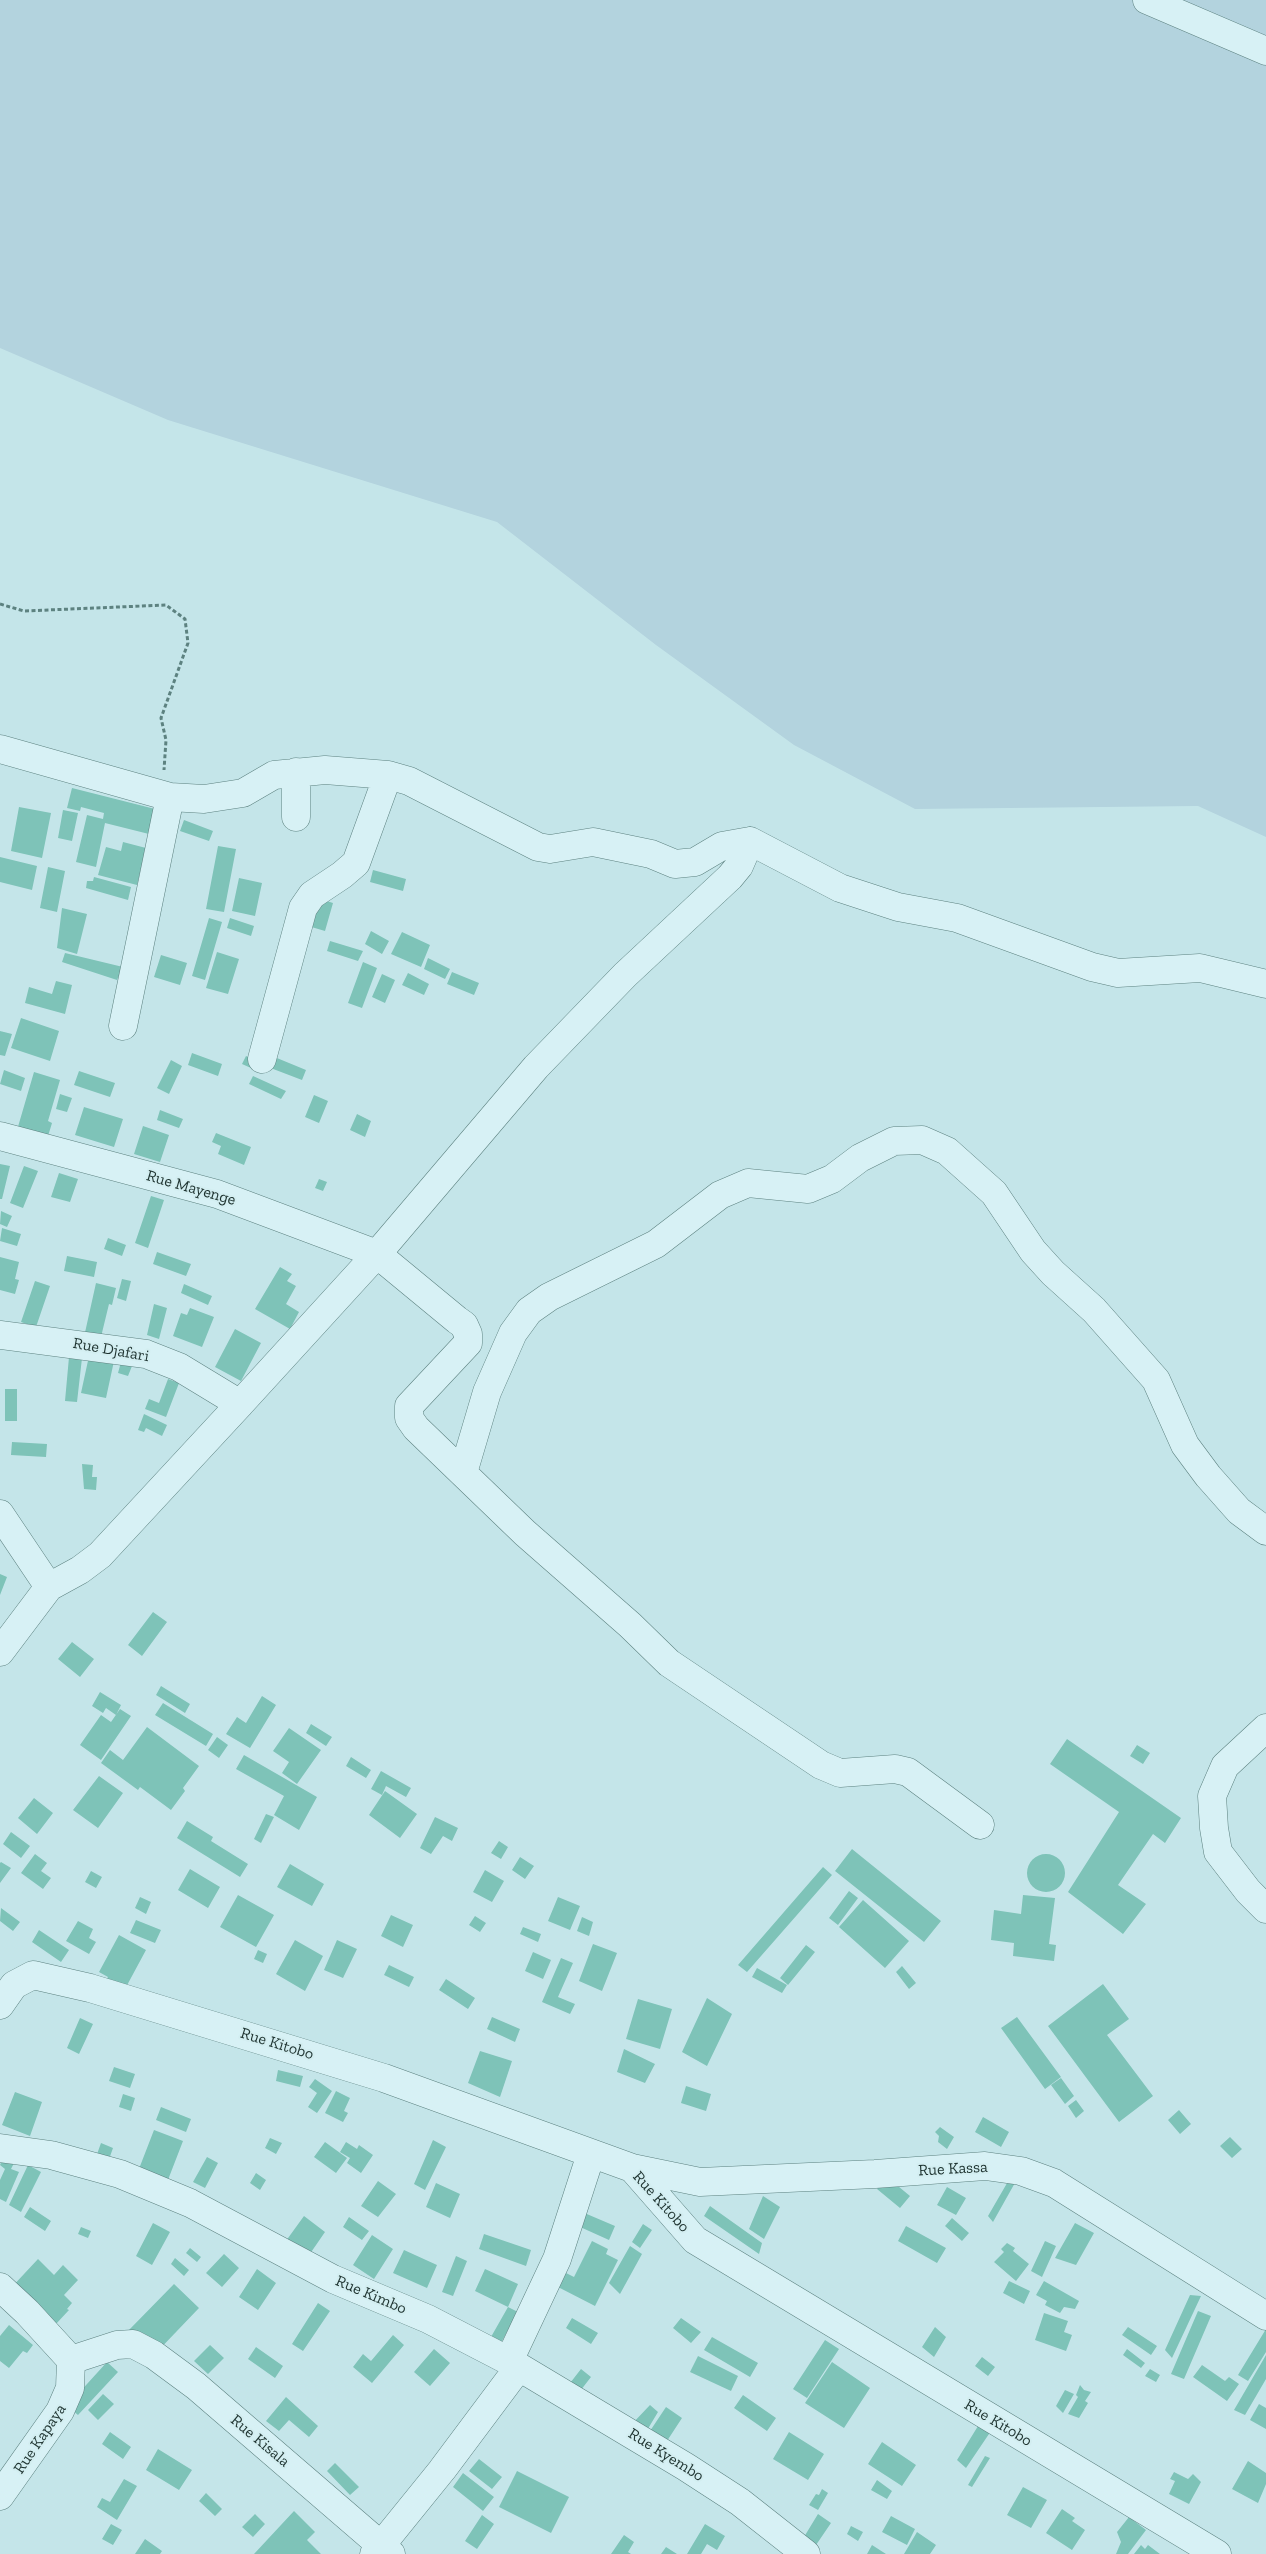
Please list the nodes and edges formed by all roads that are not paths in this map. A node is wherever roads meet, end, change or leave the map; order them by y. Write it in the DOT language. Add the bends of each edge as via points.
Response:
graph roads {
  1 [pos="1147,0"];
  2 [pos="1266,51"];
  3 [pos="0,749"];
  4 [pos="296,772"];
  5 [pos="388,775"];
  6 [pos="170,797"];
  7 [pos="296,817"];
  8 [pos="750,841"];
  9 [pos="1266,984"];
  10 [pos="123,1026"];
  11 [pos="262,1059"];
  12 [pos="0,1136"];
  13 [pos="377,1254"];
  14 [pos="0,1335"];
  15 [pos="240,1404"];
  16 [pos="463,1473"];
  17 [pos="0,1514"];
  18 [pos="1266,1531"];
  19 [pos="49,1587"];
  20 [pos="0,1652"];
  21 [pos="1266,1728"];
  22 [pos="980,1825"];
  23 [pos="1266,1909"];
  24 [pos="0,2005"];
  25 [pos="0,2148"];
  26 [pos="591,2154"];
  27 [pos="632,2168"];
  28 [pos="0,2287"];
  29 [pos="1266,2316"];
  30 [pos="71,2360"];
  31 [pos="514,2364"];
  32 [pos="0,2496"];
  33 [pos="382,2551"];
  34 [pos="806,2554"];
  35 [pos="1217,2554"];
  1 -- 2 [label="street"];
  3 -- 6 [label="street"];
  4 -- 5 [label="street" via="325,770"];
  4 -- 6 [label="street" via="274,775 243,793 204,799"];
  4 -- 7 [label="street"];
  5 -- 8 [label="street" via="409,781 538,847 550,849 592,842 651,854 675,864 695,862 722,846"];
  5 -- 11 [label="street" via="356,862 342,876 312,895 303,908"];
  6 -- 10 [label="street"];
  8 -- 9 [label="street" via="840,888 898,908 956,918 1092,966 1118,973 1200,968"];
  8 -- 13 [label="street" via="739,866 730,877 625,975 536,1067"];
  12 -- 13 [label="street, Rue Mayenge" via="217,1194"];
  13 -- 15 [label="street"];
  13 -- 16 [label="street, Rue Mayenge" via="464,1325 468,1334 468,1343 414,1399 408,1412 416,1428"];
  14 -- 15 [label="street, Rue Djafari" via="146,1354 179,1367"];
  15 -- 19 [label="street" via="100,1555"];
  16 -- 18 [label="street" via="488,1392 513,1333 549,1297 656,1244 720,1195 748,1183 808,1189 832,1179 860,1158 894,1141 922,1140 947,1151 994,1193 1033,1251 1094,1310 1156,1380 1185,1445 1208,1476 1239,1511"];
  16 -- 22 [label="street" via="669,1663 821,1765 840,1773 895,1769 908,1772"];
  17 -- 19 [label="street"];
  19 -- 20 [label="street"];
  21 -- 23 [label="street" via="1225,1766 1212,1796 1218,1852 1248,1892"];
  24 -- 26 [label="street, Rue Kitobo" via="14,1985 33,1975 54,1978 384,2078"];
  25 -- 31 [label="street, Rue Kimbo" via="51,2154 129,2178 190,2203 333,2279 428,2319"];
  26 -- 27 [label="street, Rue Kitobo"];
  26 -- 31 [label="street" via="557,2259"];
  27 -- 29 [label="street, Rue Kassa" via="700,2182 985,2166 1021,2171 1054,2183"];
  27 -- 35 [label="street, Rue Kitobo" via="695,2240"];
  28 -- 30 [label="street"];
  30 -- 32 [label="street, Rue Kapaya" via="70,2388 60,2411"];
  30 -- 33 [label="street, Rue Kisala" via="116,2345 132,2344 154,2355 196,2386"];
  31 -- 33 [label="street"];
  31 -- 34 [label="street, Rue Kyembo" via="740,2502"];
}
